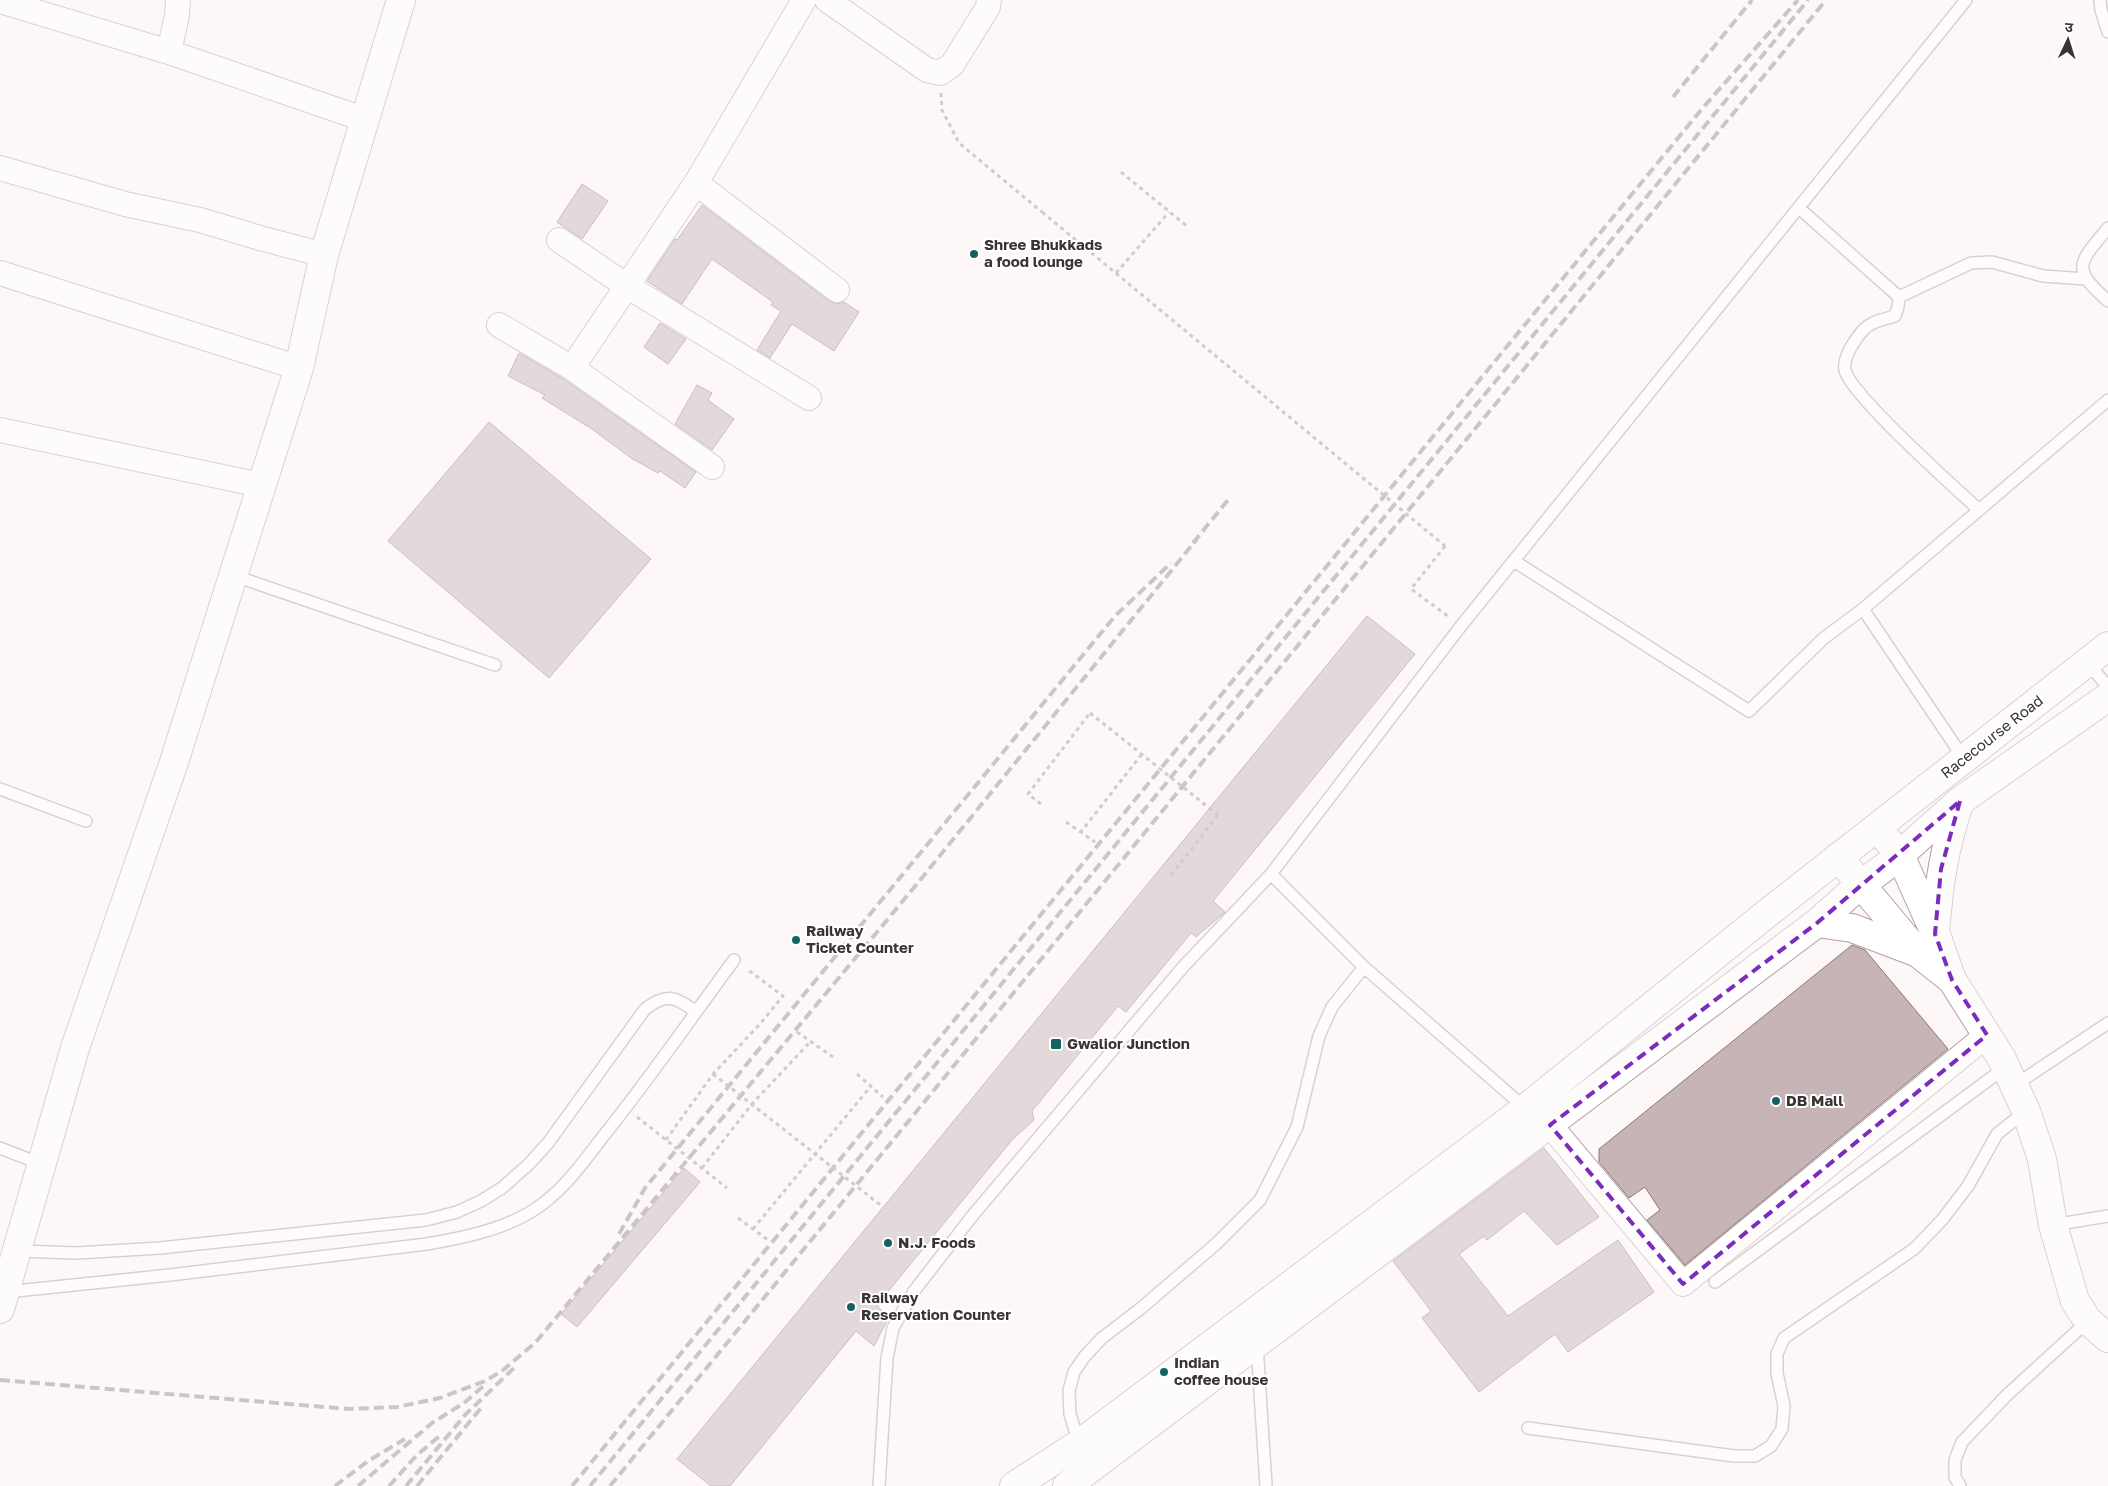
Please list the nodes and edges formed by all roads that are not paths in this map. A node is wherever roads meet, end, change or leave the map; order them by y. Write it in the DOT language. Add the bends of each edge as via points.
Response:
graph roads {
  1 [pos="0,0"];
  2 [pos="178,0"];
  3 [pos="401,0"];
  4 [pos="804,0"];
  5 [pos="827,0"];
  6 [pos="989,0"];
  7 [pos="1966,0"];
  8 [pos="2100,0"];
  9 [pos="2108,32"];
  10 [pos="169,52"];
  11 [pos="366,120"];
  12 [pos="0,168"];
  13 [pos="696,183"];
  14 [pos="1799,208"];
  15 [pos="2108,228"];
  16 [pos="559,240"];
  17 [pos="324,255"];
  18 [pos="0,273"];
  19 [pos="2086,280"];
  20 [pos="627,286"];
  21 [pos="836,290"];
  22 [pos="1899,297"];
  23 [pos="2108,301"];
  24 [pos="499,325"];
  25 [pos="299,368"];
  26 [pos="572,368"];
  27 [pos="809,398"];
  28 [pos="2108,400"];
  29 [pos="0,430"];
  30 [pos="712,467"];
  31 [pos="261,485"];
  32 [pos="1978,509"];
  33 [pos="1514,561"];
  34 [pos="232,575"];
  35 [pos="1864,609"];
  36 [pos="2098,654"];
  37 [pos="495,665"];
  38 [pos="2108,687"];
  39 [pos="2108,696"];
  40 [pos="1965,759"];
  41 [pos="0,789"];
  42 [pos="1960,801"];
  43 [pos="86,821"];
  44 [pos="1877,828"];
  45 [pos="1900,855"];
  46 [pos="1838,858"];
  47 [pos="1271,874"];
  48 [pos="1862,885"];
  49 [pos="1818,923"];
  50 [pos="1927,944"];
  51 [pos="734,960"];
  52 [pos="1364,967"];
  53 [pos="696,1012"];
  54 [pos="2108,1022"];
  55 [pos="1987,1036"];
  56 [pos="2010,1076"];
  57 [pos="1526,1108"];
  58 [pos="2026,1111"];
  59 [pos="1550,1125"];
  60 [pos="0,1148"];
  61 [pos="41,1164"];
  62 [pos="2108,1216"];
  63 [pos="2053,1225"];
  64 [pos="18,1250"];
  65 [pos="1715,1282"];
  66 [pos="2,1300"];
  67 [pos="2098,1329"];
  68 [pos="1257,1344"];
  69 [pos="1528,1428"];
  70 [pos="1079,1444"];
  71 [pos="879,1486"];
  72 [pos="1014,1486"];
  73 [pos="1067,1486"];
  74 [pos="1266,1486"];
  75 [pos="1960,1486"];
  1 -- 10 [label="street"];
  2 -- 10 [label="street"];
  3 -- 11 [label="main road"];
  4 -- 13 [label="street"];
  5 -- 6 [label="street" via="927,70 940,73 952,65 988,7"];
  7 -- 14 [label="lane"];
  8 -- 9 [label="lane"];
  10 -- 11 [label="street"];
  11 -- 17 [label="main road"];
  12 -- 17 [label="street"];
  13 -- 20 [label="street"];
  13 -- 21 [label="street"];
  14 -- 22 [label="lane"];
  14 -- 33 [label="lane"];
  15 -- 19 [label="lane" via="2084,258 2082,265"];
  16 -- 20 [label="street"];
  17 -- 25 [label="main road"];
  18 -- 25 [label="street"];
  19 -- 22 [label="lane" via="2043,276 1982,261 1971,263"];
  19 -- 23 [label="lane"];
  20 -- 26 [label="street"];
  20 -- 27 [label="street"];
  22 -- 32 [label="lane" via="1895,316 1871,323 1857,338 1849,350 1844,371 1864,399"];
  24 -- 26 [label="street"];
  25 -- 31 [label="main road"];
  26 -- 30 [label="street"];
  28 -- 32 [label="lane"];
  29 -- 31 [label="street"];
  31 -- 34 [label="main road"];
  32 -- 35 [label="lane"];
  33 -- 35 [label="lane" via="1749,711 1824,638"];
  33 -- 47 [label="lane"];
  34 -- 37 [label="lane"];
  34 -- 61 [label="main road" via="174,762 75,1048"];
  35 -- 40 [label="lane"];
  36 -- 38 [label="lane"];
  36 -- 40 [label="main road, Racecourse Road"];
  39 -- 42 [label="main road, Racecourse Road"];
  40 -- 44 [label="main road, Racecourse Road"];
  41 -- 43 [label="lane"];
  42 -- 45 [label="main road, Racecourse Road"];
  42 -- 50 [label="main road" via="1948,836"];
  44 -- 45 [label="main road"];
  44 -- 46 [label="main road, Racecourse Road"];
  45 -- 48 [label="main road, Racecourse Road"];
  45 -- 50 [label="main road"];
  46 -- 48 [label="main road"];
  46 -- 57 [label="main road, Racecourse Road"];
  47 -- 52 [label="lane"];
  47 -- 71 [label="lane" via="1183,968 973,1215 914,1291 893,1328"];
  48 -- 49 [label="main road, Racecourse Road"];
  48 -- 50 [label="main road"];
  49 -- 50 [label="main road"];
  49 -- 59 [label="main road, Racecourse Road"];
  50 -- 55 [label="main road"];
  51 -- 53 [label="lane"];
  52 -- 57 [label="lane"];
  52 -- 70 [label="lane" via="1332,1007 1319,1036 1297,1127 1260,1200 1216,1244 1102,1338 1074,1372 1069,1391 1070,1414"];
  53 -- 64 [label="lane" via="684,1002 669,997 657,1000 645,1009 548,1143 502,1188 457,1212 426,1220 160,1248 77,1253"];
  53 -- 66 [label="lane" via="562,1189 529,1213 501,1226 427,1244 170,1275"];
  54 -- 56 [label="lane"];
  55 -- 56 [label="main road"];
  55 -- 59 [label="street" via="1683,1284"];
  56 -- 58 [label="main road"];
  56 -- 65 [label="lane"];
  57 -- 70 [label="main road, Racecourse Road"];
  58 -- 63 [label="main road" via="2042,1159"];
  58 -- 69 [label="lane" via="1997,1134 1968,1186 1914,1249 1784,1338 1777,1354 1777,1373 1784,1406 1782,1429 1772,1446 1755,1456 1734,1456"];
  59 -- 68 [label="main road, Racecourse Road"];
  60 -- 61 [label="lane"];
  61 -- 64 [label="main road"];
  62 -- 63 [label="lane"];
  63 -- 67 [label="main road" via="2075,1301"];
  64 -- 66 [label="main road"];
  67 -- 75 [label="lane" via="2007,1395 1962,1442 1955,1460 1955,1477"];
  68 -- 73 [label="main road, Racecourse Road"];
  68 -- 74 [label="lane"];
  70 -- 72 [label="main road, Racecourse Road"];
}
